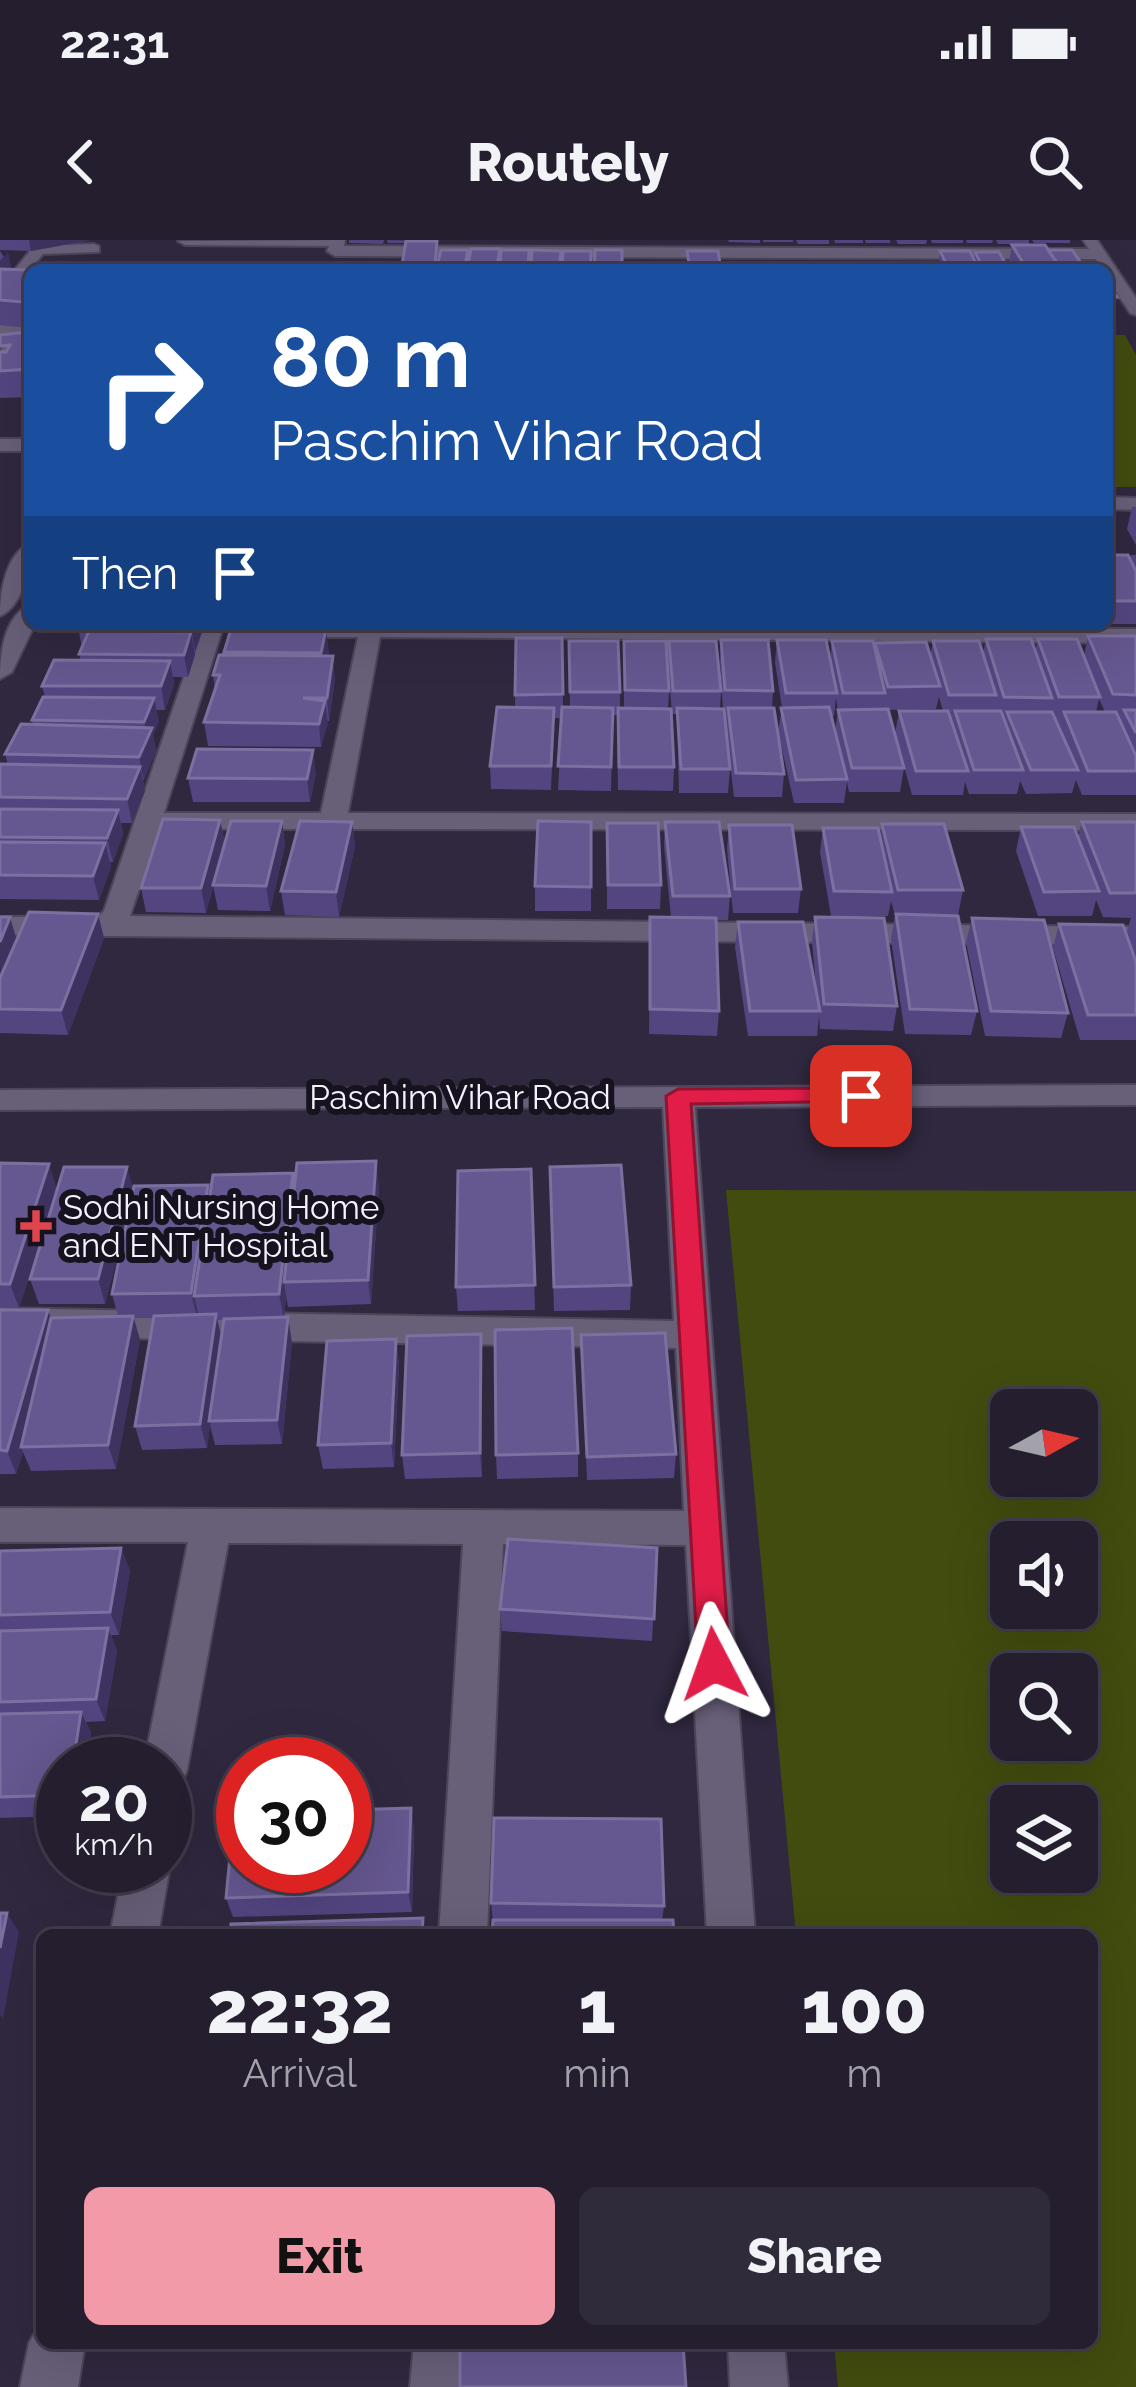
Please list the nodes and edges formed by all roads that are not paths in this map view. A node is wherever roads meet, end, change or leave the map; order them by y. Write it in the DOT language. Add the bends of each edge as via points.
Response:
graph roads {
  1 [pos="338,244"];
  2 [pos="182,246"];
  3 [pos="213,246"];
  4 [pos="600,246"];
  5 [pos="727,246"];
  6 [pos="1094,247"];
  7 [pos="94,249"];
  8 [pos="0,262"];
  9 [pos="27,262"];
  10 [pos="24,266"];
  11 [pos="1114,287"];
  12 [pos="24,288"];
  13 [pos="1136,310"];
  14 [pos="0,331"];
  15 [pos="2,353"];
  16 [pos="24,560"];
  17 [pos="3,597"];
  18 [pos="24,624"];
  19 [pos="228,630"];
  20 [pos="300,630"];
  21 [pos="370,632"];
  22 [pos="1136,636"];
  23 [pos="0,672"];
  24 [pos="148,821"];
  25 [pos="333,821"];
  26 [pos="1136,822"];
  27 [pos="106,924"];
  28 [pos="0,926"];
  29 [pos="1136,936"];
  30 [pos="678,1096"];
  31 [pos="1136,1096"];
  32 [pos="0,1100"];
  33 [pos="0,1322"];
  34 [pos="693,1335"];
  35 [pos="0,1525"];
  36 [pos="211,1527"];
  37 [pos="484,1528"];
  38 [pos="706,1528"];
  39 [pos="171,1737"];
  40 [pos="142,1893"];
  41 [pos="135,1929"];
  42 [pos="463,1929"];
  43 [pos="731,1929"];
  44 [pos="56,2349"];
  45 [pos="442,2349"];
  46 [pos="756,2349"];
  47 [pos="49,2387"];
  48 [pos="440,2387"];
  49 [pos="759,2387"];
  1 -- 3 [label="street"];
  1 -- 4 [label="street"];
  2 -- 3 [label="street"];
  4 -- 5 [label="street"];
  5 -- 6 [label="street"];
  7 -- 9 [label="street" via="39,249"];
  8 -- 9 [label="street"];
  10 -- 12 [label="street" via="7,287"];
  11 -- 13 [label="street"];
  14 -- 15 [label="street" via="17,331"];
  16 -- 17 [label="street"];
  18 -- 23 [label="street"];
  19 -- 24 [label="street"];
  20 -- 21 [label="street"];
  21 -- 22 [label="street"];
  21 -- 25 [label="street"];
  24 -- 25 [label="street"];
  24 -- 27 [label="street" via="117,914"];
  25 -- 26 [label="street"];
  27 -- 28 [label="street"];
  27 -- 29 [label="street"];
  30 -- 31 [label="street, Paschim Vihar Road"];
  30 -- 32 [label="street, Paschim Vihar Road"];
  30 -- 34 [label="street"];
  33 -- 34 [label="street"];
  34 -- 38 [label="street"];
  35 -- 36 [label="street"];
  36 -- 37 [label="street"];
  36 -- 39 [label="street"];
  37 -- 38 [label="street"];
  37 -- 42 [label="street"];
  38 -- 43 [label="street"];
  40 -- 41 [label="street"];
  44 -- 47 [label="street"];
  45 -- 48 [label="street"];
  46 -- 49 [label="street"];
}
